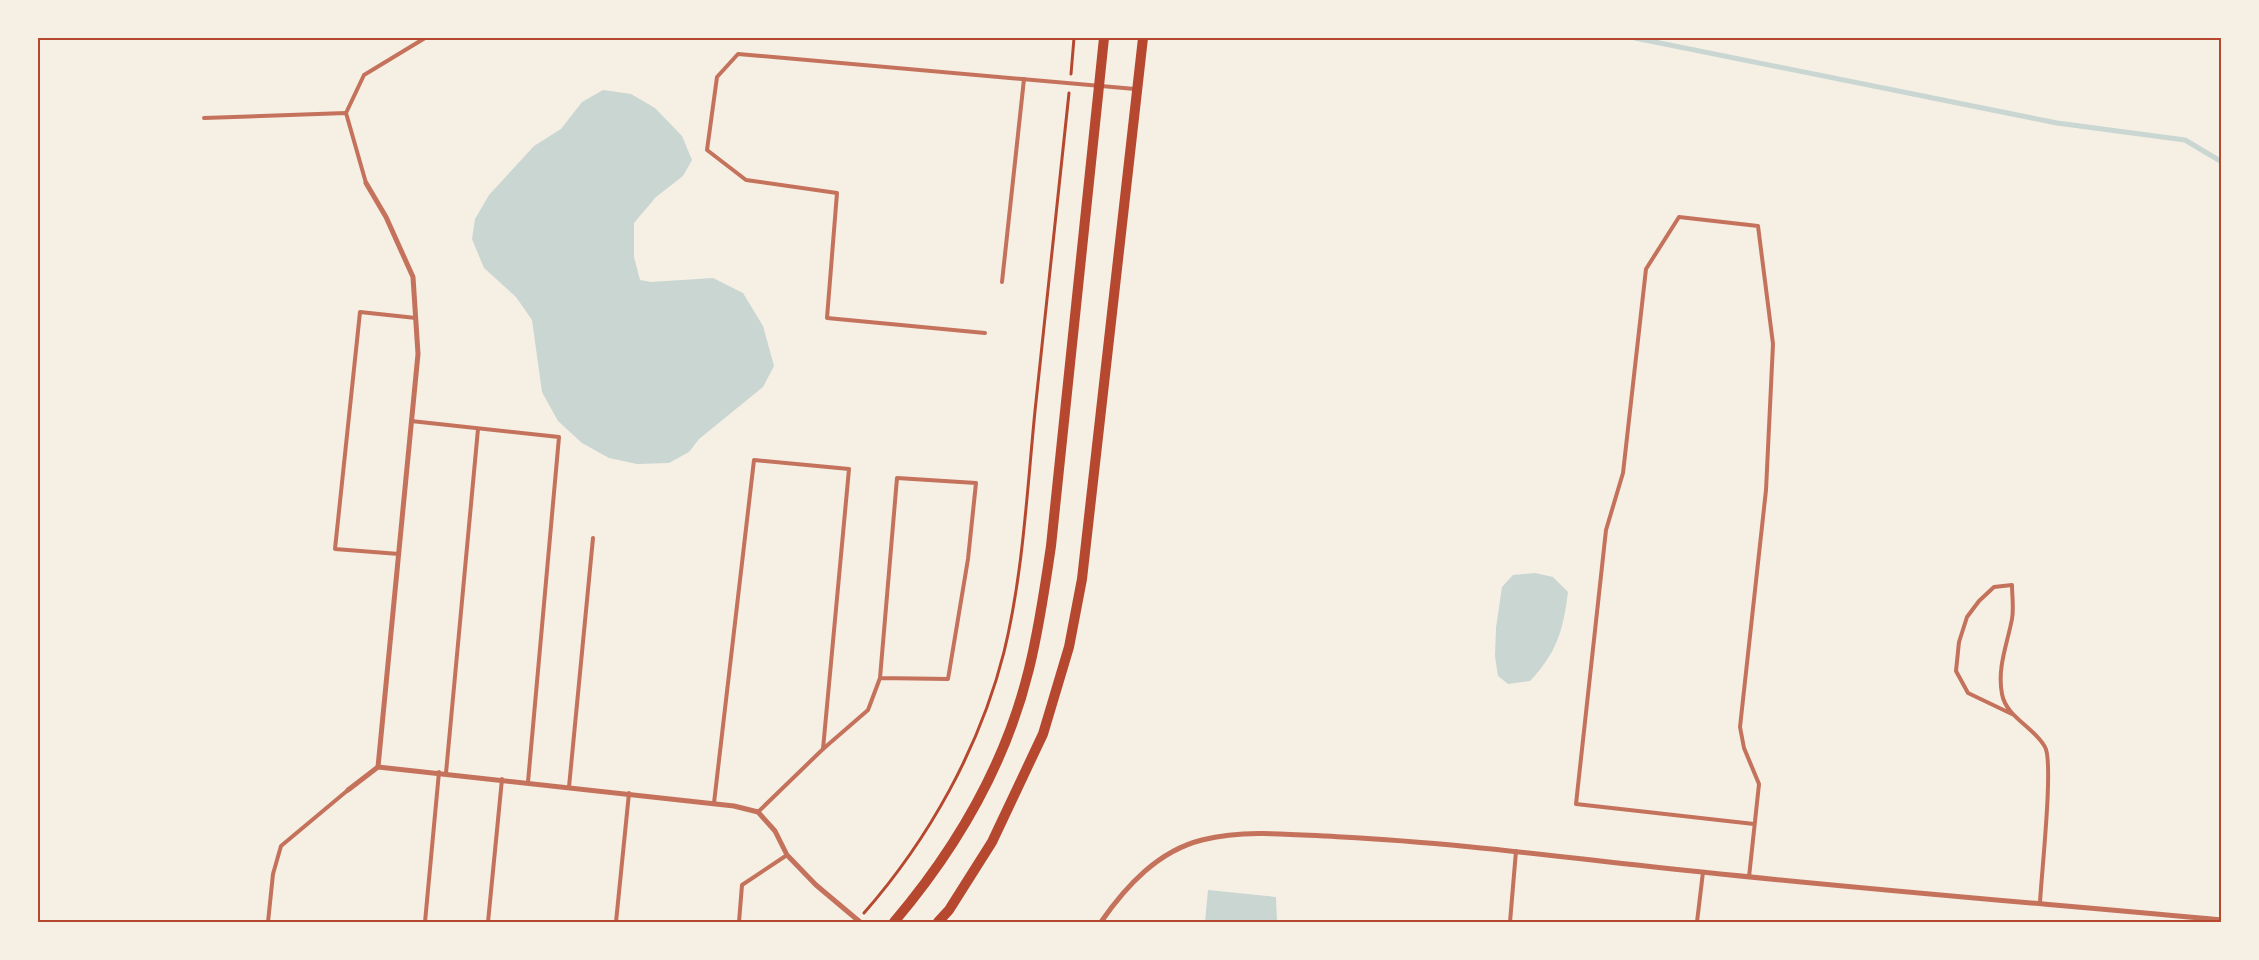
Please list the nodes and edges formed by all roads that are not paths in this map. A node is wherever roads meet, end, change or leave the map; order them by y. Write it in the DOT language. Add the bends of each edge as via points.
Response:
graph roads {
  1 [pos="425,38"];
  2 [pos="1104,38"];
  3 [pos="1143,38"];
  4 [pos="1024,79"];
  5 [pos="1099,85"];
  6 [pos="1137,89"];
  7 [pos="346,113"];
  8 [pos="204,118"];
  9 [pos="366,183"];
  10 [pos="1002,282"];
  11 [pos="416,318"];
  12 [pos="985,332"];
  13 [pos="411,422"];
  14 [pos="478,429"];
  15 [pos="593,538"];
  16 [pos="399,554"];
  17 [pos="880,678"];
  18 [pos="2014,715"];
  19 [pos="823,749"];
  20 [pos="378,767"];
  21 [pos="439,772"];
  22 [pos="446,773"];
  23 [pos="502,779"];
  24 [pos="528,782"];
  25 [pos="569,787"];
  26 [pos="348,790"];
  27 [pos="629,793"];
  28 [pos="714,803"];
  29 [pos="758,812"];
  30 [pos="1754,824"];
  31 [pos="1516,851"];
  32 [pos="787,855"];
  33 [pos="1703,872"];
  34 [pos="1749,877"];
  35 [pos="2040,903"];
  36 [pos="2222,920"];
  37 [pos="268,922"];
  38 [pos="425,922"];
  39 [pos="488,922"];
  40 [pos="616,922"];
  41 [pos="739,922"];
  42 [pos="860,922"];
  43 [pos="894,922"];
  44 [pos="938,922"];
  45 [pos="1102,922"];
  46 [pos="1510,922"];
  47 [pos="1697,922"];
  1 -- 7 [label="lane" via="364,75"];
  2 -- 5 [label="main road"];
  3 -- 6 [label="main road"];
  4 -- 5 [label="lane"];
  4 -- 10 [label="lane"];
  4 -- 12 [label="lane" via="738,54 717,77 707,150 746,180 837,193 827,318"];
  5 -- 6 [label="lane"];
  5 -- 43 [label="main road" via="1051,546 1029,671 990,777 965,824 927,883"];
  6 -- 44 [label="main road" via="1082,579 1069,647 1043,734 992,842"];
  7 -- 8 [label="lane"];
  7 -- 9 [label="lane"];
  9 -- 11 [label="street" via="386,217 413,277"];
  11 -- 13 [label="street" via="418,354"];
  11 -- 16 [label="lane" via="360,312 335,549"];
  13 -- 14 [label="lane"];
  13 -- 16 [label="street"];
  14 -- 22 [label="lane"];
  14 -- 24 [label="lane" via="559,437"];
  15 -- 25 [label="lane"];
  16 -- 20 [label="street"];
  17 -- 17 [label="lane" via="948,679 968,560 976,483 897,478"];
  17 -- 19 [label="lane" via="868,710"];
  18 -- 18 [label="lane" via="2002,697 2000,673 2013,616 2012,585 1994,587 1967,617 1959,642 1956,671 1968,693"];
  18 -- 35 [label="lane" via="2046,748 2049,772"];
  19 -- 28 [label="lane" via="849,469 754,460"];
  19 -- 29 [label="lane"];
  20 -- 21 [label="street"];
  20 -- 26 [label="street"];
  21 -- 22 [label="street"];
  21 -- 38 [label="lane"];
  22 -- 23 [label="street"];
  23 -- 24 [label="street"];
  23 -- 39 [label="lane"];
  24 -- 25 [label="street"];
  25 -- 27 [label="street"];
  26 -- 37 [label="lane" via="281,846 273,874"];
  27 -- 28 [label="street"];
  27 -- 40 [label="lane"];
  28 -- 29 [label="street"];
  29 -- 32 [label="street" via="775,831"];
  30 -- 30 [label="lane" via="1758,784 1744,748 1740,727 1766,490 1774,344 1758,226 1679,217 1646,269 1623,473 1606,530 1576,804"];
  30 -- 34 [label="lane"];
  31 -- 33 [label="street"];
  31 -- 45 [label="street" via="1429,842 1256,833 1202,840 1179,849 1145,870 1119,896"];
  31 -- 46 [label="lane"];
  32 -- 41 [label="lane" via="742,885"];
  32 -- 42 [label="street"];
  33 -- 34 [label="street"];
  33 -- 47 [label="lane"];
  34 -- 35 [label="street"];
  35 -- 36 [label="street"];
}
